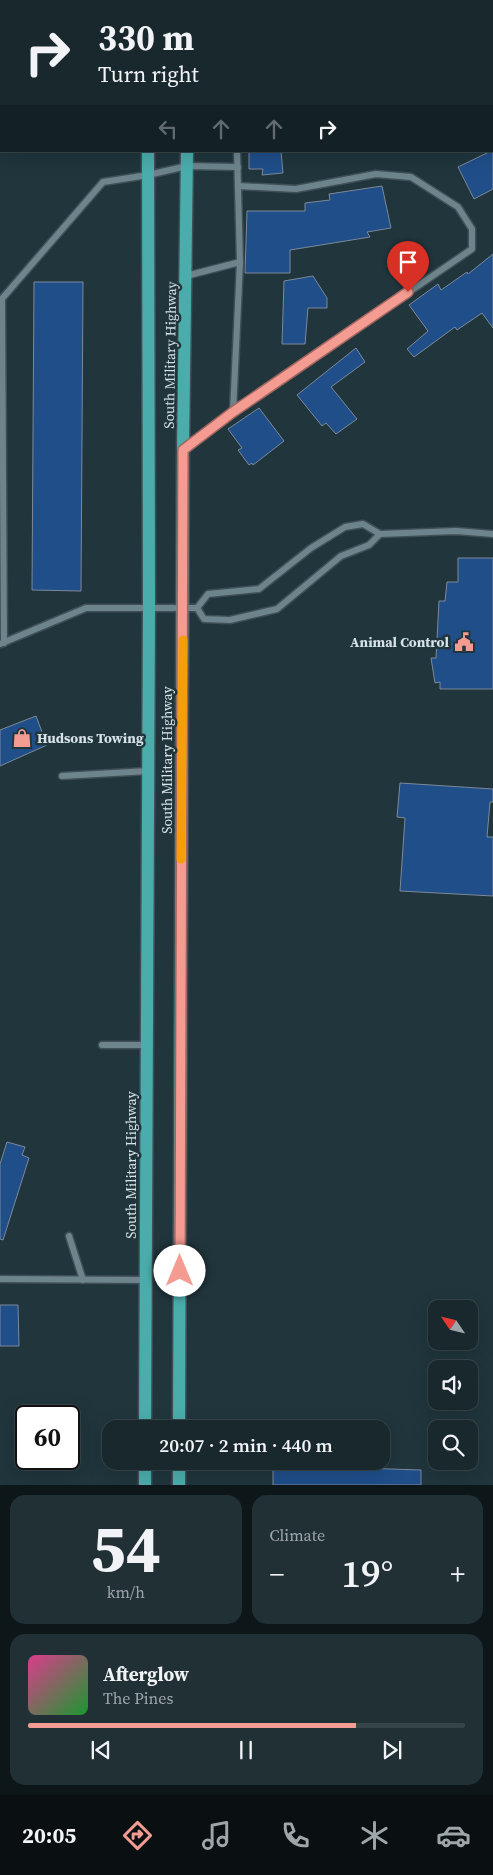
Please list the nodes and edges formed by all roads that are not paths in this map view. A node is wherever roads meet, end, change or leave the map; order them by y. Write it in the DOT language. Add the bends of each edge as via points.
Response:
graph roads {
  1 [pos="148,152"];
  2 [pos="188,152"];
  3 [pos="237,152"];
  4 [pos="187,166"];
  5 [pos="238,167"];
  6 [pos="148,176"];
  7 [pos="239,186"];
  8 [pos="240,262"];
  9 [pos="186,276"];
  10 [pos="1,300"];
  11 [pos="233,412"];
  12 [pos="183,450"];
  13 [pos="380,534"];
  14 [pos="493,534"];
  15 [pos="149,607"];
  16 [pos="183,607"];
  17 [pos="197,608"];
  18 [pos="2,644"];
  19 [pos="148,771"];
  20 [pos="62,776"];
  21 [pos="102,1045"];
  22 [pos="147,1046"];
  23 [pos="69,1236"];
  24 [pos="0,1279"];
  25 [pos="83,1280"];
  26 [pos="146,1280"];
  27 [pos="145,1420"];
  28 [pos="179,1420"];
  29 [pos="145,1470"];
  30 [pos="179,1470"];
  31 [pos="145,1485"];
  32 [pos="179,1485"];
  1 -- 6 [label="main road, South Military Highway"];
  2 -- 4 [label="main road, South Military Highway"];
  3 -- 5 [label="lane"];
  4 -- 5 [label="lane"];
  4 -- 6 [label="lane"];
  4 -- 9 [label="main road, South Military Highway"];
  5 -- 7 [label="lane"];
  6 -- 10 [label="lane" via="102,182"];
  6 -- 15 [label="main road, South Military Highway"];
  7 -- 8 [label="lane"];
  7 -- 11 [label="lane" via="296,189 376,174 411,177 458,207 472,229 472,249"];
  8 -- 9 [label="lane"];
  8 -- 11 [label="lane"];
  9 -- 12 [label="main road, South Military Highway"];
  10 -- 18 [label="lane"];
  11 -- 12 [label="lane"];
  12 -- 16 [label="main road, South Military Highway"];
  13 -- 14 [label="lane" via="456,531"];
  13 -- 17 [label="lane" via="364,524 345,527 258,588 208,594"];
  13 -- 17 [label="lane" via="369,545 340,556 277,609 230,620 204,619"];
  15 -- 16 [label="lane"];
  15 -- 18 [label="lane" via="86,608"];
  15 -- 19 [label="main road, South Military Highway"];
  16 -- 17 [label="lane"];
  16 -- 28 [label="main road, South Military Highway"];
  19 -- 20 [label="lane"];
  19 -- 22 [label="main road, South Military Highway"];
  21 -- 22 [label="lane"];
  22 -- 26 [label="main road, South Military Highway"];
  23 -- 25 [label="lane"];
  24 -- 25 [label="lane"];
  25 -- 26 [label="lane"];
  26 -- 27 [label="main road, South Military Highway"];
  29 -- 31 [label="main road"];
  30 -- 32 [label="main road"];
}
